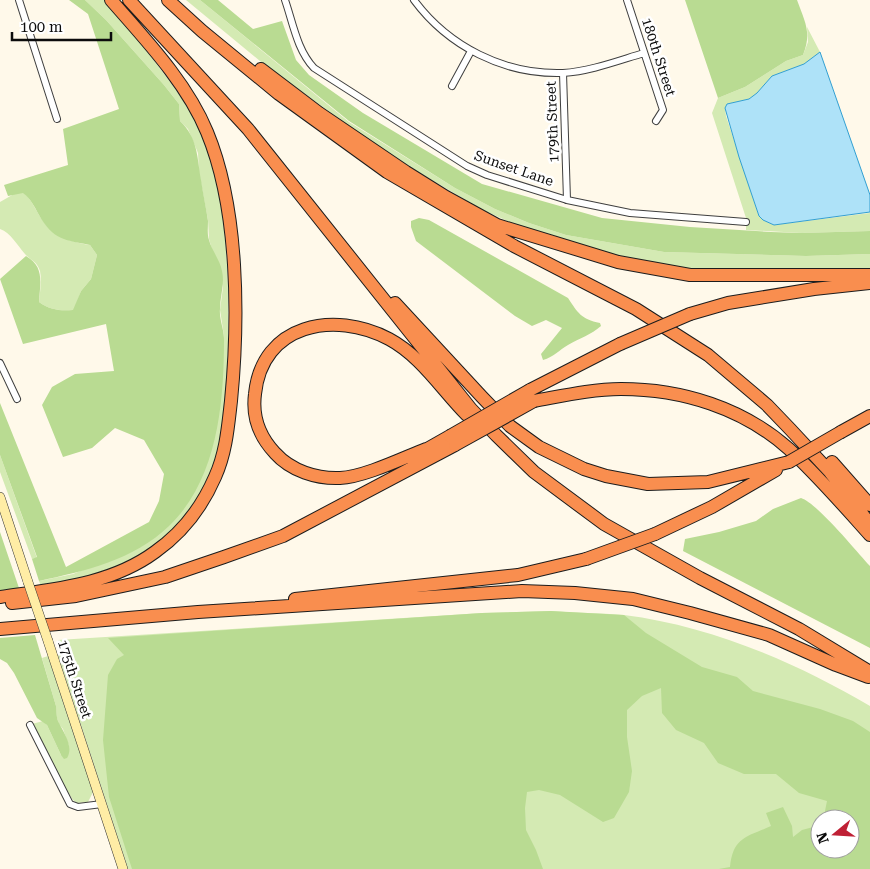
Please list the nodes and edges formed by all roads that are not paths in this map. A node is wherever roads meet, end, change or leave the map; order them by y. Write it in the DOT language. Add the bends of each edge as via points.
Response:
graph roads {
  1 [pos="19,0"];
  2 [pos="111,0"];
  3 [pos="129,0"];
  4 [pos="168,0"];
  5 [pos="285,0"];
  6 [pos="414,0"];
  7 [pos="627,0"];
  8 [pos="202,31"];
  9 [pos="470,51"];
  10 [pos="644,53"];
  11 [pos="563,73"];
  12 [pos="452,86"];
  13 [pos="57,119"];
  14 [pos="656,121"];
  15 [pos="568,200"];
  16 [pos="746,222"];
  17 [pos="870,275"];
  18 [pos="870,283"];
  19 [pos="372,287"];
  20 [pos="0,364"];
  21 [pos="532,396"];
  22 [pos="17,399"];
  23 [pos="767,405"];
  24 [pos="870,416"];
  25 [pos="453,441"];
  26 [pos="426,449"];
  27 [pos="534,472"];
  28 [pos="759,474"];
  29 [pos="0,497"];
  30 [pos="870,505"];
  31 [pos="870,524"];
  32 [pos="870,535"];
  33 [pos="224,557"];
  34 [pos="0,597"];
  35 [pos="0,604"];
  36 [pos="198,612"];
  37 [pos="0,630"];
  38 [pos="870,672"];
  39 [pos="870,678"];
  40 [pos="30,724"];
  41 [pos="102,804"];
  42 [pos="123,869"];
  1 -- 13 [label="street"];
  2 -- 34 [label="highway" via="187,94 206,130 220,170 230,232 235,312 233,378 224,449 216,477 197,510 174,536 145,559 98,580"];
  3 -- 19 [label="highway" via="248,129"];
  4 -- 8 [label="highway"];
  5 -- 15 [label="street, Sunset Lane" via="303,53 318,72 467,166"];
  6 -- 9 [label="street" via="437,26"];
  7 -- 10 [label="street, 180th Street"];
  8 -- 17 [label="highway" via="224,39 312,108 389,162 497,225 618,262 690,275"];
  8 -- 23 [label="highway" via="278,94 386,172 514,246 636,309 708,355"];
  9 -- 11 [label="street" via="508,66"];
  9 -- 12 [label="street"];
  10 -- 11 [label="street"];
  10 -- 14 [label="street, 180th Street" via="663,110"];
  11 -- 15 [label="street, 179th Street"];
  15 -- 16 [label="street, Sunset Lane" via="630,213"];
  18 -- 21 [label="highway, bridge" via="728,303 690,314 620,344"];
  19 -- 27 [label="highway" via="471,409"];
  19 -- 28 [label="highway" via="397,305 510,426 558,458 606,476 648,484 708,482"];
  20 -- 22 [label="street"];
  21 -- 25 [label="highway, bridge"];
  21 -- 32 [label="highway" via="640,390 676,394 720,407 747,420 788,448"];
  23 -- 30 [label="highway" via="802,430"];
  23 -- 31 [label="highway" via="830,472"];
  24 -- 28 [label="highway, bridge" via="789,462"];
  25 -- 26 [label="highway"];
  25 -- 33 [label="highway" via="283,536"];
  26 -- 27 [label="highway" via="342,478 326,478 299,470 279,458 258,428 254,401 262,365 284,340 300,330 337,324 367,330 409,352 506,456"];
  26 -- 33 [label="highway"];
  27 -- 38 [label="highway" via="604,524 799,629"];
  28 -- 36 [label="highway, bridge" via="712,507 655,534 586,559 518,575"];
  29 -- 41 [label="street, 175th Street, bridge"];
  33 -- 35 [label="highway" via="166,577 76,596"];
  36 -- 37 [label="highway"];
  36 -- 39 [label="highway" via="522,591 575,593 634,599 769,636"];
  40 -- 41 [label="street" via="70,804 78,807"];
  41 -- 42 [label="street, 175th Street"];
}
